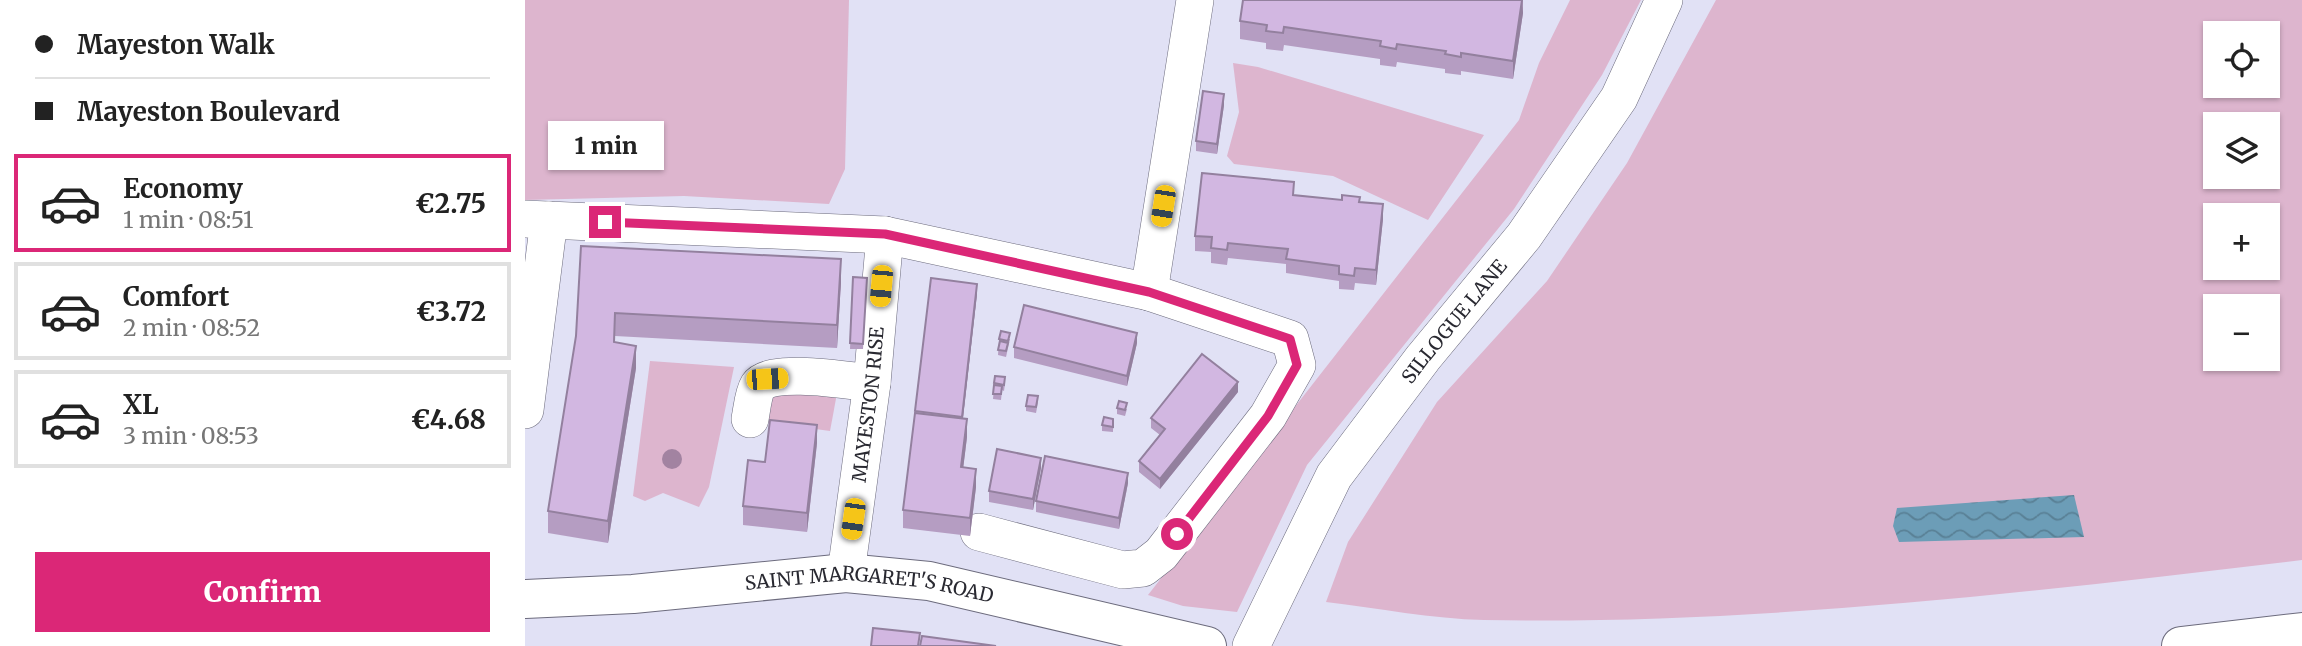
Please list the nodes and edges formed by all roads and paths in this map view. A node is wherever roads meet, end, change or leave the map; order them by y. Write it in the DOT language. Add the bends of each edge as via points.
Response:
graph roads {
  1 [pos="1195,0"];
  2 [pos="1664,0"];
  3 [pos="537,219"];
  4 [pos="885,234"];
  5 [pos="1149,292"];
  6 [pos="872,383"];
  7 [pos="525,410"];
  8 [pos="750,418"];
  9 [pos="979,532"];
  10 [pos="846,573"];
  11 [pos="525,599"];
  12 [pos="2302,632"];
  13 [pos="1207,646"];
  14 [pos="1251,646"];
  15 [pos="2181,646"];
  1 -- 5 [label="street"];
  2 -- 14 [label="street, SILLOGUE LANE" via="1619,99 1540,213 1333,476"];
  3 -- 4 [label="street"];
  3 -- 7 [label="street"];
  4 -- 5 [label="street"];
  4 -- 6 [label="street, MAYESTON RISE"];
  5 -- 9 [label="street" via="1290,339 1297,365 1268,416 1161,554 1143,568 1123,570"];
  6 -- 8 [label="street" via="810,376 767,379 758,387"];
  6 -- 10 [label="street, MAYESTON RISE"];
  10 -- 11 [label="main road, SAINT MARGARET'S ROAD" via="633,594"];
  10 -- 13 [label="main road, SAINT MARGARET'S ROAD" via="929,581"];
  12 -- 15 [label="main road"];
}
